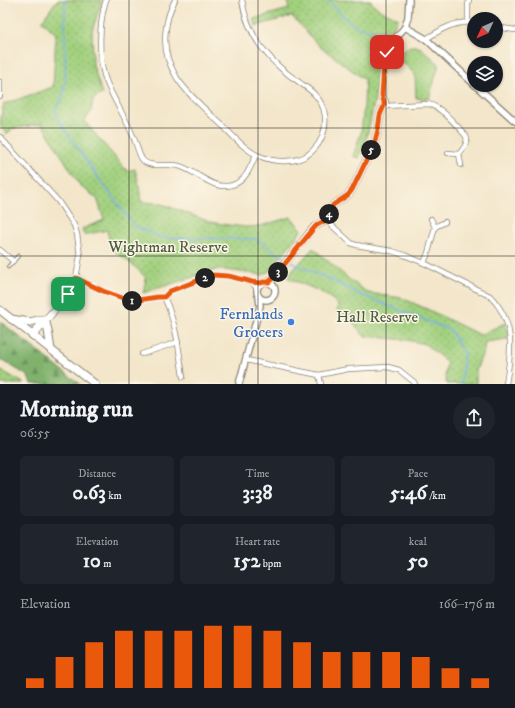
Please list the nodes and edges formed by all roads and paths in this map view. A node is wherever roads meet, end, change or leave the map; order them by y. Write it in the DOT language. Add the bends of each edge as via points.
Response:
graph roads {
  1 [pos="106,0"];
  2 [pos="175,0"];
  3 [pos="242,0"];
  4 [pos="409,0"];
  5 [pos="469,0"];
  6 [pos="468,12"];
  7 [pos="467,22"];
  8 [pos="405,26"];
  9 [pos="503,27"];
  10 [pos="515,30"];
  11 [pos="426,39"];
  12 [pos="467,77"];
  13 [pos="0,82"];
  14 [pos="484,92"];
  15 [pos="0,96"];
  16 [pos="384,106"];
  17 [pos="515,121"];
  18 [pos="0,137"];
  19 [pos="448,153"];
  20 [pos="459,154"];
  21 [pos="256,155"];
  22 [pos="461,165"];
  23 [pos="430,219"];
  24 [pos="326,220"];
  25 [pos="445,222"];
  26 [pos="435,227"];
  27 [pos="0,250"];
  28 [pos="18,256"];
  29 [pos="13,261"];
  30 [pos="424,263"];
  31 [pos="8,267"];
  32 [pos="76,278"];
  33 [pos="252,282"];
  34 [pos="261,283"];
  35 [pos="271,283"];
  36 [pos="257,289"];
  37 [pos="164,297"];
  38 [pos="259,297"];
  39 [pos="266,300"];
  40 [pos="260,306"];
  41 [pos="0,310"];
  42 [pos="10,319"];
  43 [pos="44,321"];
  44 [pos="32,335"];
  45 [pos="178,342"];
  46 [pos="51,350"];
  47 [pos="142,354"];
  48 [pos="246,360"];
  49 [pos="319,375"];
  50 [pos="183,377"];
  51 [pos="95,384"];
  52 [pos="240,384"];
  53 [pos="321,384"];
  54 [pos="415,384"];
  55 [pos="506,384"];
  1 -- 21 [label="street" via="100,33 104,77 134,136 142,159 148,164 184,168 220,186 235,184 241,180"];
  2 -- 21 [label="street" via="167,22 166,38 168,58 176,77 185,89"];
  3 -- 21 [label="street" via="248,24 260,45 277,65 315,95 321,103 326,120 319,143 300,159 276,161"];
  4 -- 8 [label="street"];
  5 -- 6 [label="street"];
  7 -- 11 [label="street" via="451,25"];
  8 -- 11 [label="street"];
  8 -- 16 [label="street" via="387,52 382,95"];
  9 -- 10 [label="street"];
  11 -- 12 [label="street"];
  13 -- 15 [label="street"];
  14 -- 17 [label="street"];
  16 -- 20 [label="street" via="433,105 466,136 467,144"];
  16 -- 24 [label="street" via="375,141 352,190 333,205"];
  18 -- 32 [label="street" via="58,201 74,225 80,256"];
  19 -- 20 [label="street"];
  20 -- 22 [label="street"];
  23 -- 26 [label="street"];
  24 -- 30 [label="street" via="356,245 392,251"];
  24 -- 35 [label="street" via="314,228"];
  25 -- 26 [label="street"];
  26 -- 30 [label="street"];
  27 -- 29 [label="street"];
  28 -- 29 [label="lane"];
  29 -- 31 [label="lane"];
  30 -- 55 [label="street" via="490,296 508,315 514,342"];
  32 -- 37 [label="street" via="131,301"];
  32 -- 43 [label="street" via="68,294"];
  33 -- 34 [label="street"];
  33 -- 36 [label="street"];
  33 -- 37 [label="street" via="213,275 170,291"];
  34 -- 35 [label="street"];
  34 -- 36 [label="street"];
  35 -- 39 [label="street" via="276,289 275,295 272,299"];
  36 -- 38 [label="street"];
  37 -- 45 [label="street"];
  38 -- 39 [label="street"];
  38 -- 40 [label="street"];
  39 -- 40 [label="street"];
  40 -- 48 [label="street"];
  41 -- 42 [label="main road"];
  42 -- 43 [label="main road"];
  42 -- 44 [label="main road"];
  43 -- 44 [label="street"];
  43 -- 46 [label="main road"];
  44 -- 46 [label="main road"];
  45 -- 47 [label="street"];
  45 -- 50 [label="street"];
  46 -- 51 [label="main road"];
  48 -- 49 [label="street"];
  48 -- 52 [label="street"];
  49 -- 53 [label="street"];
  49 -- 54 [label="street" via="348,369 388,367 399,370"];
}
